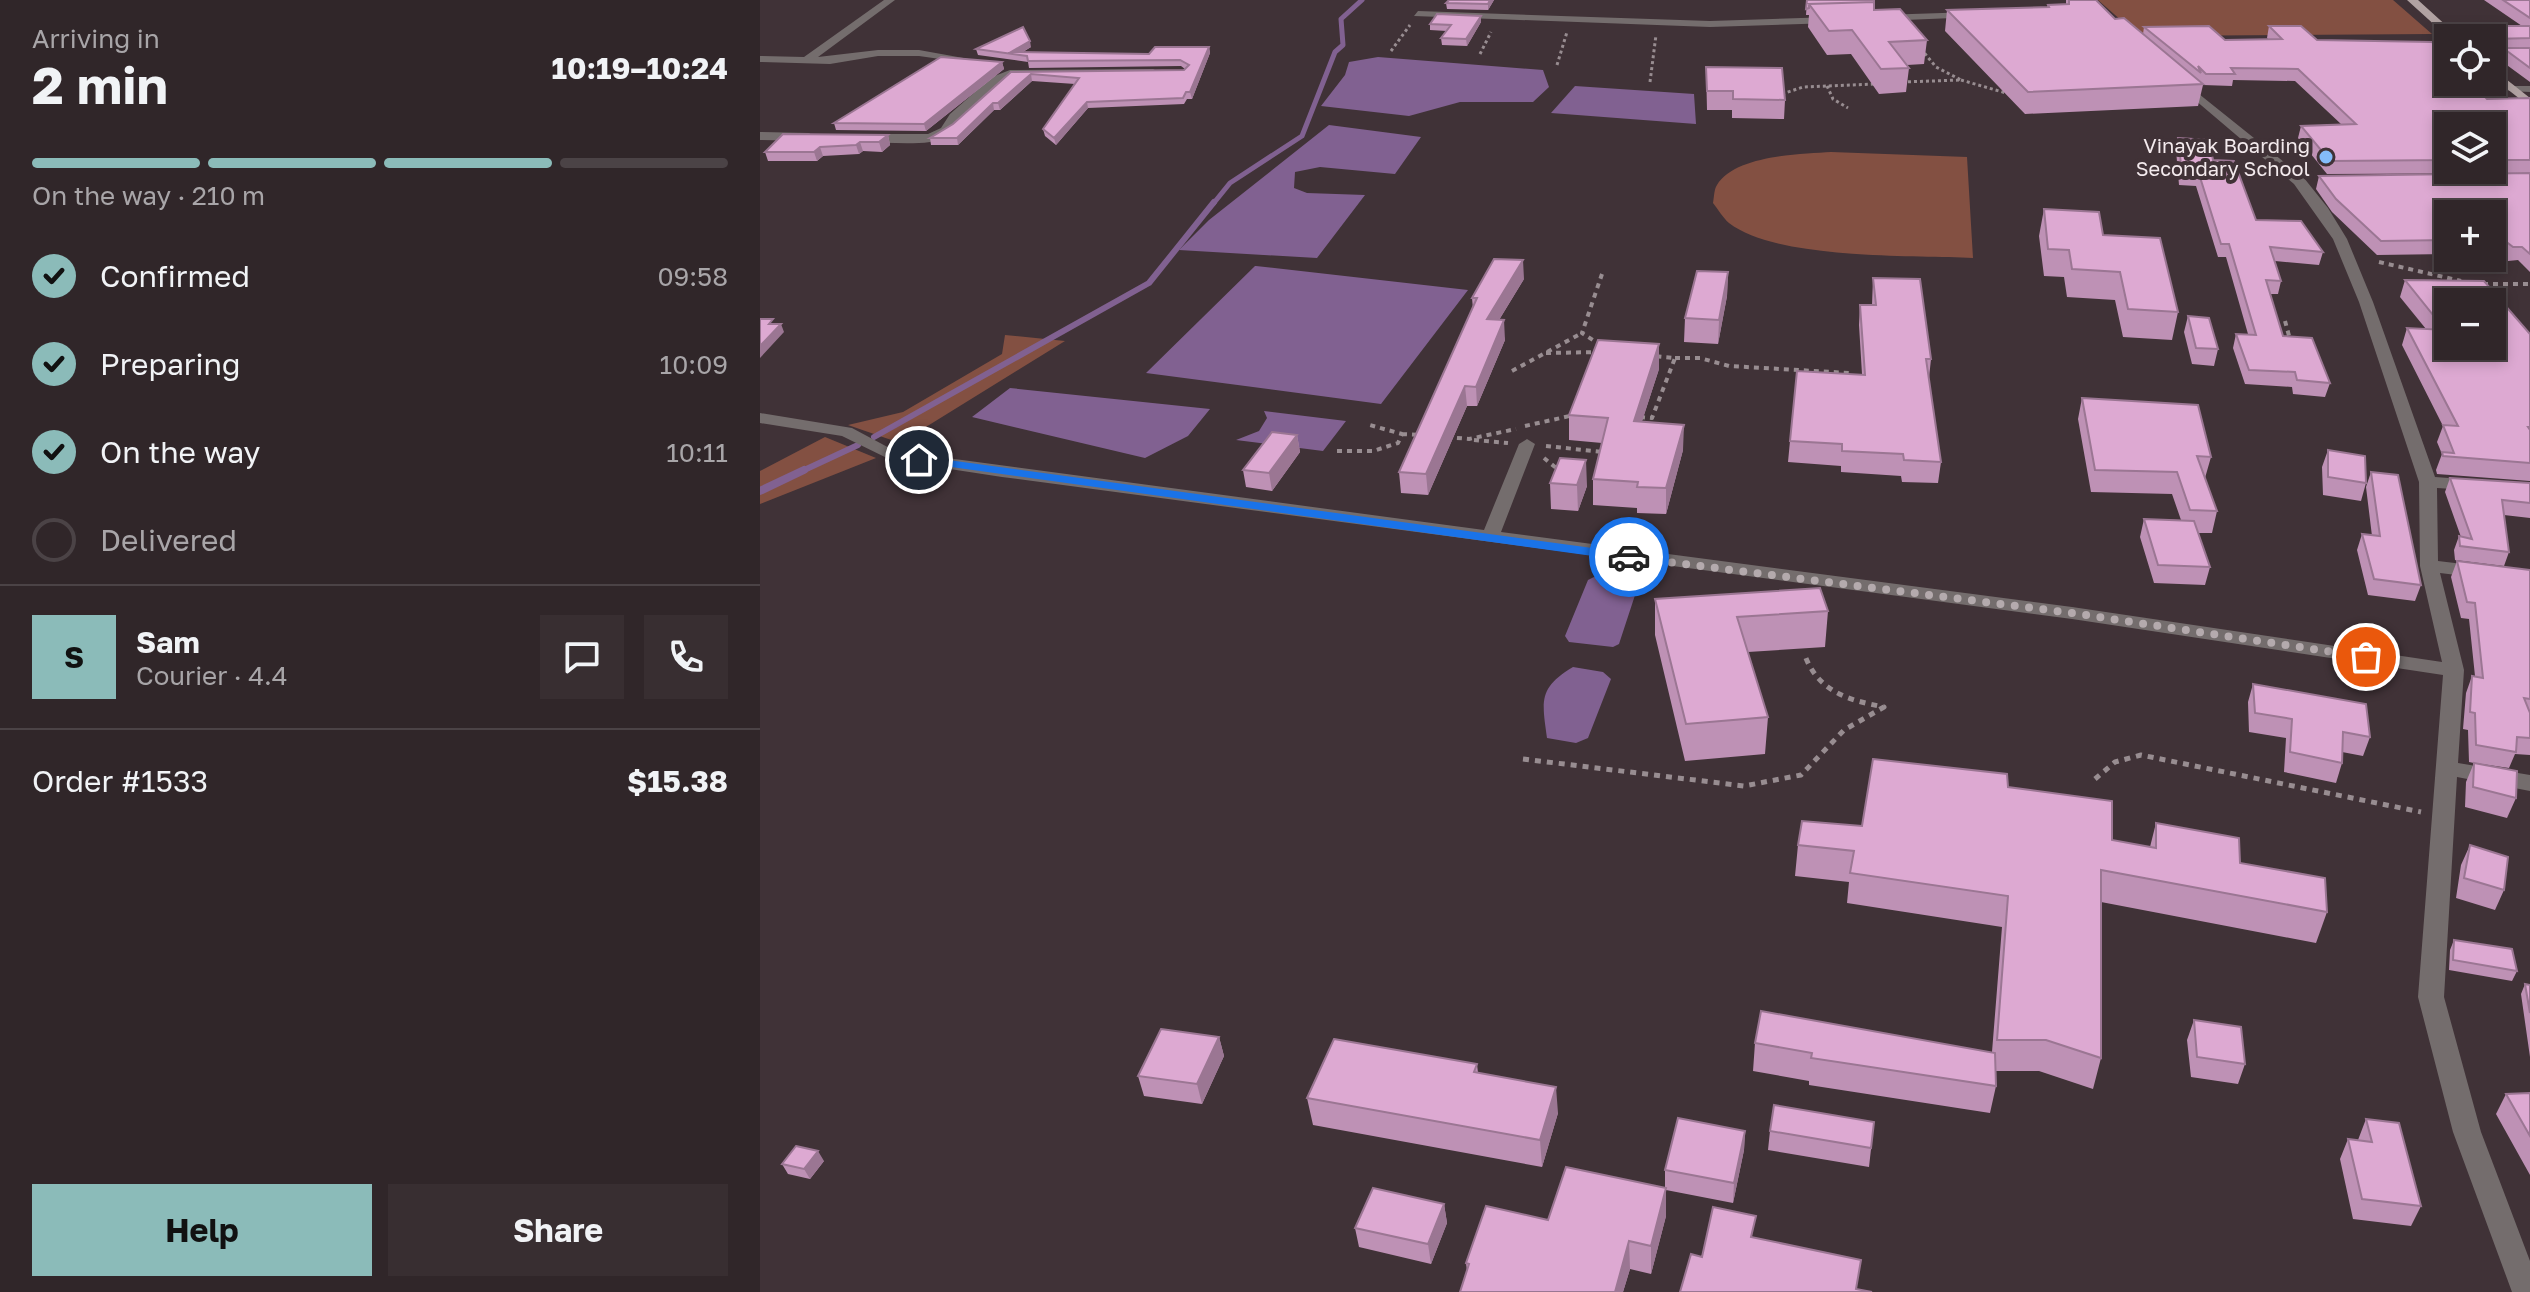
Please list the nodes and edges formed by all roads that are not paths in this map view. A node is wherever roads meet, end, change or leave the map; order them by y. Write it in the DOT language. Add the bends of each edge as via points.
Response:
graph roads {
  1 [pos="890,0"];
  2 [pos="2412,0"];
  3 [pos="1418,14"];
  4 [pos="1986,15"];
  5 [pos="1869,19"];
  6 [pos="1840,20"];
  7 [pos="2439,24"];
  8 [pos="2506,54"];
  9 [pos="2530,54"];
  10 [pos="760,59"];
  11 [pos="807,60"];
  12 [pos="986,62"];
  13 [pos="1000,63"];
  14 [pos="1166,72"];
  15 [pos="2169,72"];
  16 [pos="1019,73"];
  17 [pos="2506,83"];
  18 [pos="2513,89"];
  19 [pos="2530,89"];
  20 [pos="2530,104"];
  21 [pos="760,136"];
  22 [pos="820,137"];
  23 [pos="847,138"];
  24 [pos="760,418"];
  25 [pos="1527,444"];
  26 [pos="2428,482"];
  27 [pos="2530,489"];
  28 [pos="1490,537"];
  29 [pos="2429,566"];
  30 [pos="2530,578"];
  31 [pos="2454,670"];
  32 [pos="2447,768"];
  33 [pos="2530,783"];
  34 [pos="2527,1292"];
  1 -- 11 [label="street"];
  2 -- 7 [label="main road"];
  3 -- 6 [label="street" via="1657,22"];
  4 -- 5 [label="street"];
  8 -- 9 [label="street"];
  10 -- 11 [label="street"];
  11 -- 12 [label="street" via="919,53"];
  13 -- 16 [label="street" via="1028,66"];
  14 -- 16 [label="street"];
  15 -- 26 [label="street" via="2306,181 2340,239 2366,302"];
  16 -- 23 [label="street" via="996,79 945,130 930,138"];
  17 -- 18 [label="main road"];
  18 -- 19 [label="street"];
  18 -- 20 [label="main road"];
  21 -- 22 [label="street"];
  24 -- 28 [label="street" via="846,432 891,455"];
  25 -- 28 [label="street"];
  26 -- 27 [label="street"];
  26 -- 29 [label="street"];
  28 -- 31 [label="street" via="2072,613"];
  29 -- 30 [label="street"];
  29 -- 31 [label="street"];
  31 -- 32 [label="street"];
  32 -- 33 [label="street"];
  32 -- 34 [label="street" via="2431,997 2467,1132"];
}
